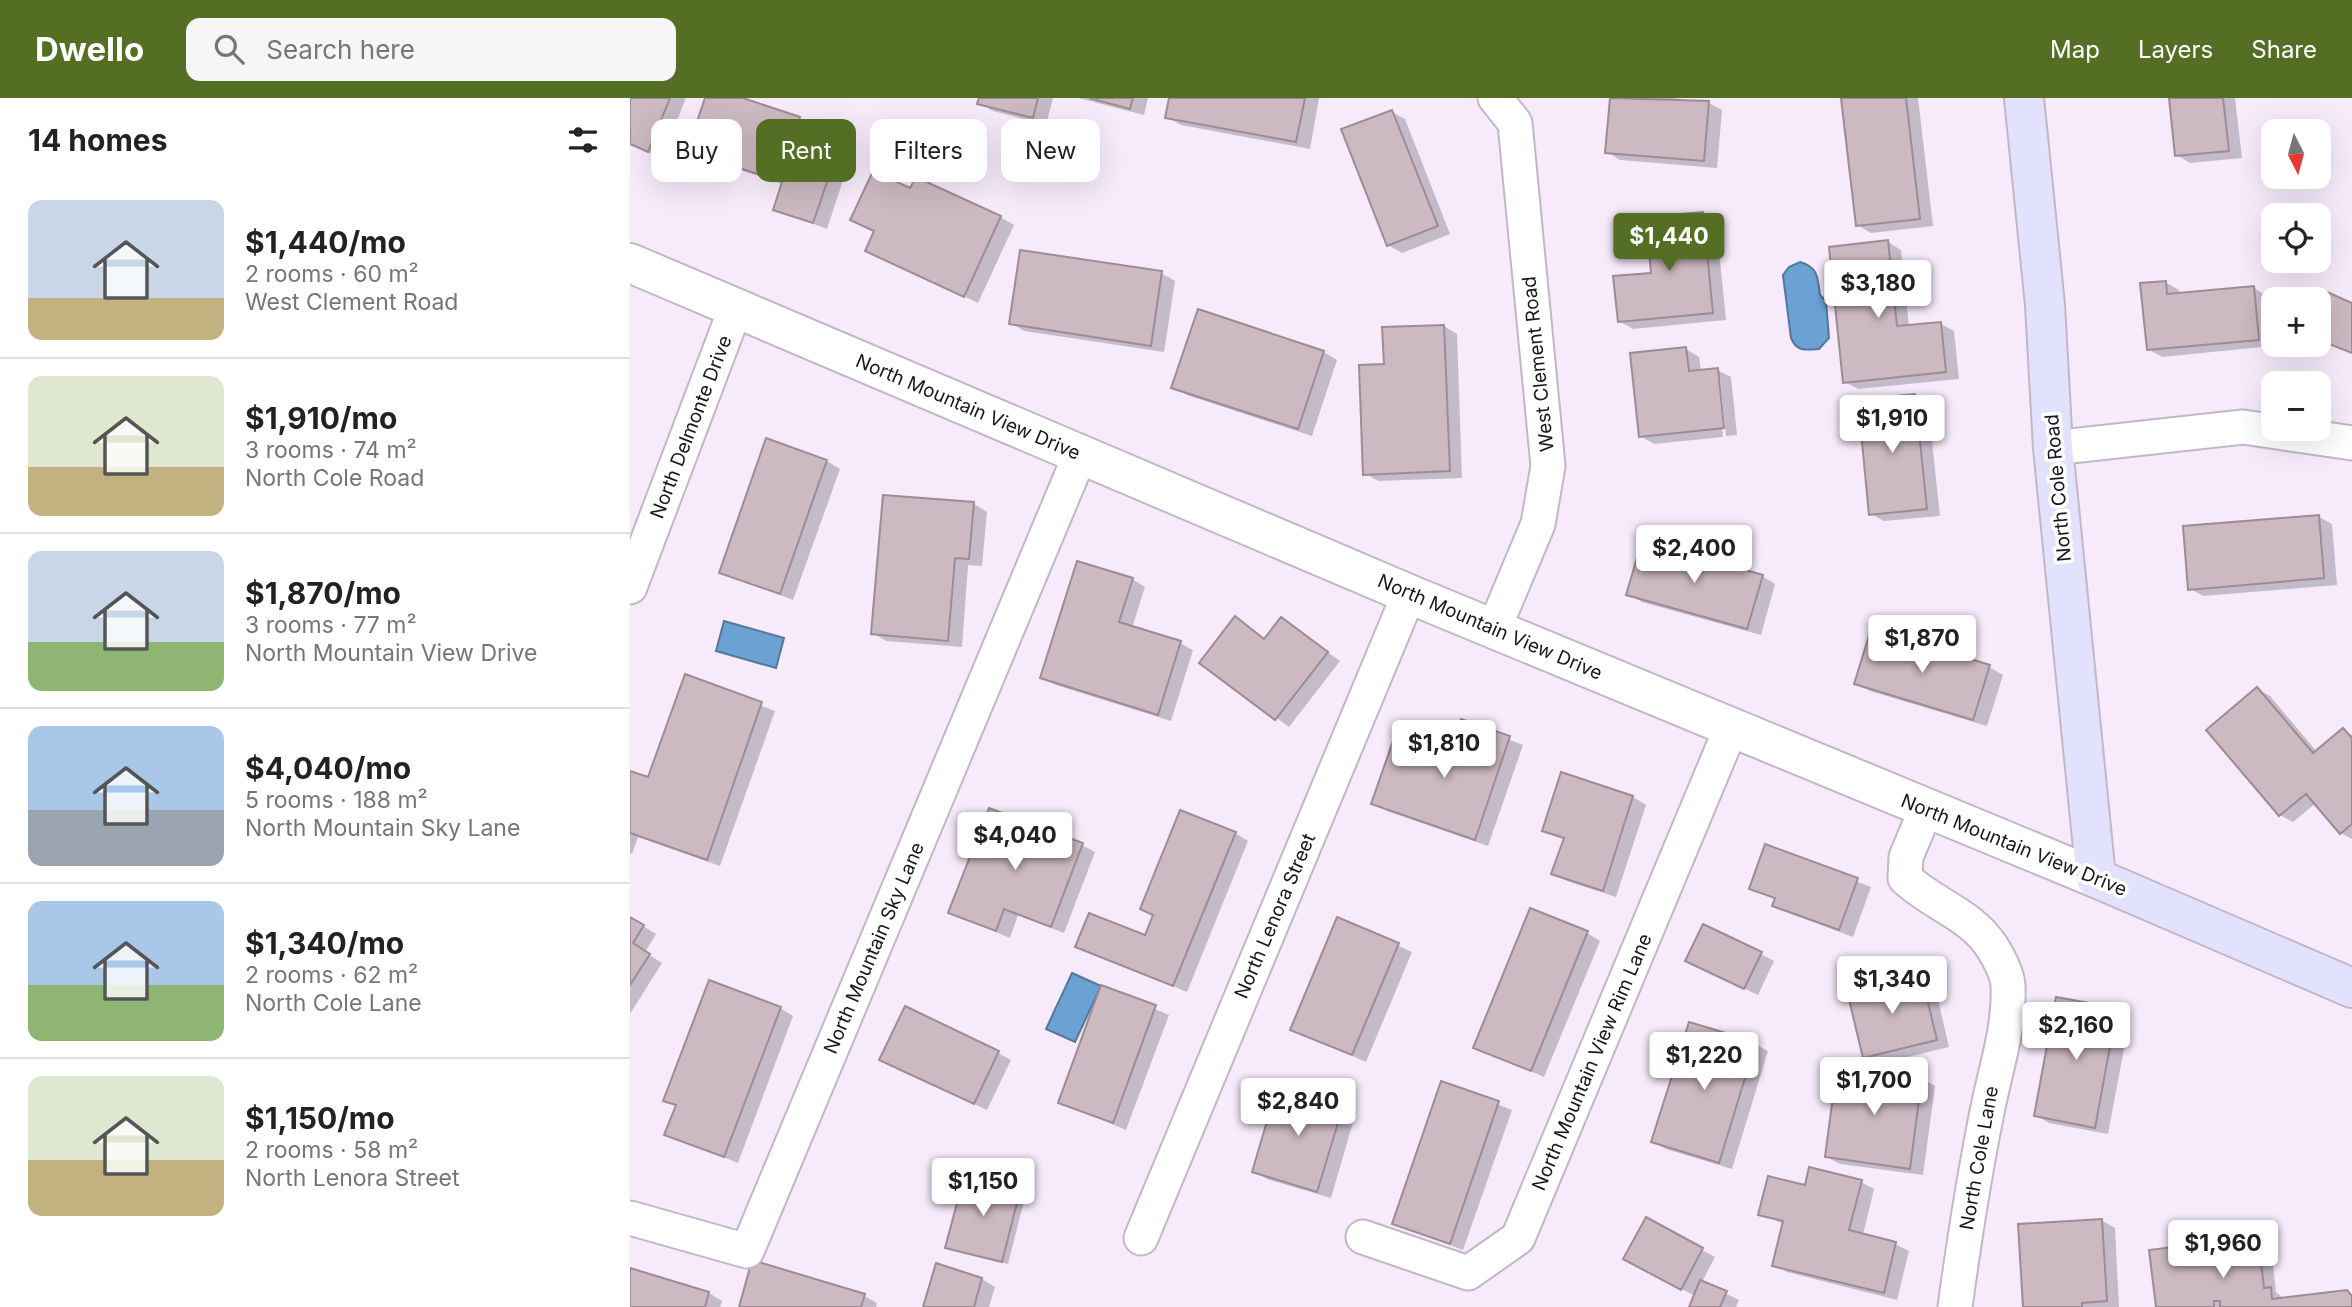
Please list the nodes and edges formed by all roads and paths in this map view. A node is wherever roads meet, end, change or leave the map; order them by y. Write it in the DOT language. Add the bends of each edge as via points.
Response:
graph roads {
  1 [pos="1495,98"];
  2 [pos="2024,98"];
  3 [pos="630,263"];
  4 [pos="736,307"];
  5 [pos="2352,443"];
  6 [pos="2053,448"];
  7 [pos="1080,455"];
  8 [pos="630,587"];
  9 [pos="1409,594"];
  10 [pos="1494,629"];
  11 [pos="1731,728"];
  12 [pos="1926,809"];
  13 [pos="2096,878"];
  14 [pos="2352,988"];
  15 [pos="630,1218"];
  16 [pos="1363,1237"];
  17 [pos="1141,1238"];
  18 [pos="1955,1307"];
  1 -- 10 [label="street, West Clement Road" via="1515,123 1548,466 1538,524"];
  2 -- 6 [label="main road, North Cole Road" via="2045,305"];
  3 -- 4 [label="street, North Mountain View Drive"];
  4 -- 7 [label="street, North Mountain View Drive"];
  4 -- 8 [label="street, North Delmonte Drive"];
  5 -- 6 [label="street" via="2243,427"];
  6 -- 13 [label="main road, North Cole Road"];
  7 -- 9 [label="street, North Mountain View Drive"];
  7 -- 15 [label="street, North Mountain Sky Lane" via="747,1251"];
  9 -- 10 [label="street, North Mountain View Drive"];
  9 -- 17 [label="street, North Lenora Street"];
  10 -- 11 [label="street, North Mountain View Drive"];
  11 -- 12 [label="street, North Mountain View Drive"];
  11 -- 16 [label="street, North Mountain View Rim Lane" via="1518,1238 1468,1273"];
  12 -- 13 [label="street, North Mountain View Drive"];
  12 -- 18 [label="street, North Cole Lane" via="1906,857 1905,878 1971,924 1992,947 2008,983 2007,1017 1970,1197"];
  13 -- 14 [label="main road, North Mountain View Drive"];
}
